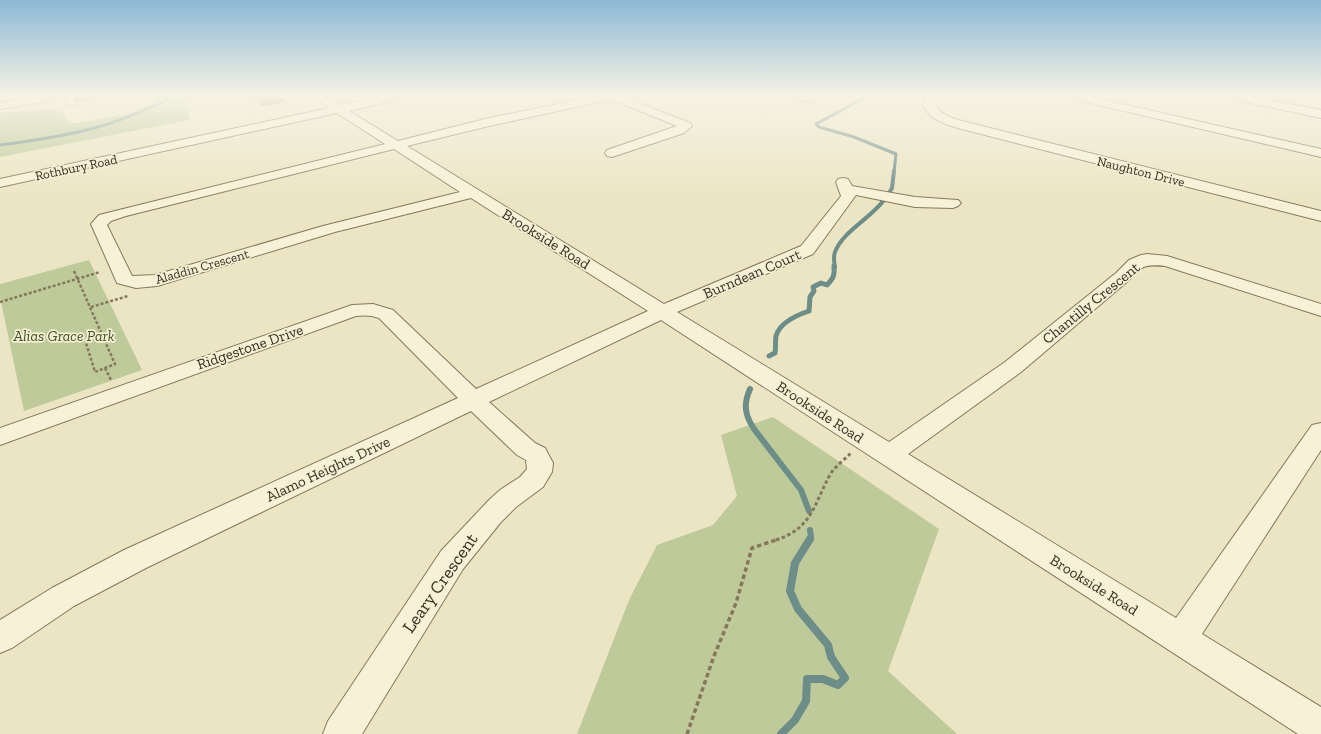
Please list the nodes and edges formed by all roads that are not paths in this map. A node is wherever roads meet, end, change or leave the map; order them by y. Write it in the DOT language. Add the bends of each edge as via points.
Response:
graph roads {
  1 [pos="237,131"];
  2 [pos="373,131"];
  3 [pos="453,131"];
  4 [pos="676,131"];
  5 [pos="987,131"];
  6 [pos="1226,131"];
  7 [pos="396,146"];
  8 [pos="612,153"];
  9 [pos="1321,153"];
  10 [pos="0,183"];
  11 [pos="474,193"];
  12 [pos="953,203"];
  13 [pos="1321,216"];
  14 [pos="1321,310"];
  15 [pos="663,312"];
  16 [pos="474,400"];
  17 [pos="1321,431"];
  18 [pos="0,437"];
  19 [pos="888,456"];
  20 [pos="0,638"];
  21 [pos="1180,640"];
  22 [pos="1321,728"];
  23 [pos="341,734"];
  1 -- 10 [label="street, Rothbury Road"];
  2 -- 7 [label="street, Brookside Road"];
  3 -- 7 [label="street"];
  4 -- 8 [label="street"];
  5 -- 13 [label="street, Naughton Drive"];
  6 -- 9 [label="street"];
  7 -- 11 [label="street, Brookside Road"];
  7 -- 11 [label="street, Aladdin Crescent" via="120,213 105,218 99,224 124,279 145,282 329,229"];
  11 -- 15 [label="street, Brookside Road"];
  12 -- 15 [label="street, Burndean Court" via="915,202 844,186 849,196 807,250"];
  14 -- 19 [label="street, Chantilly Crescent" via="1179,264 1147,259 1134,264 1122,277 1013,367"];
  15 -- 16 [label="street, Alamo Heights Drive"];
  15 -- 19 [label="street, Brookside Road"];
  16 -- 18 [label="street, Ridgestone Drive" via="386,314 363,309"];
  16 -- 20 [label="street, Alamo Heights Drive" via="134,559 63,597"];
  16 -- 23 [label="street, Leary Crescent" via="526,449 536,454 540,463 539,472 530,484 507,499 452,560"];
  17 -- 21 [label="street"];
  19 -- 21 [label="street, Brookside Road"];
  21 -- 22 [label="street, Brookside Road"];
}
